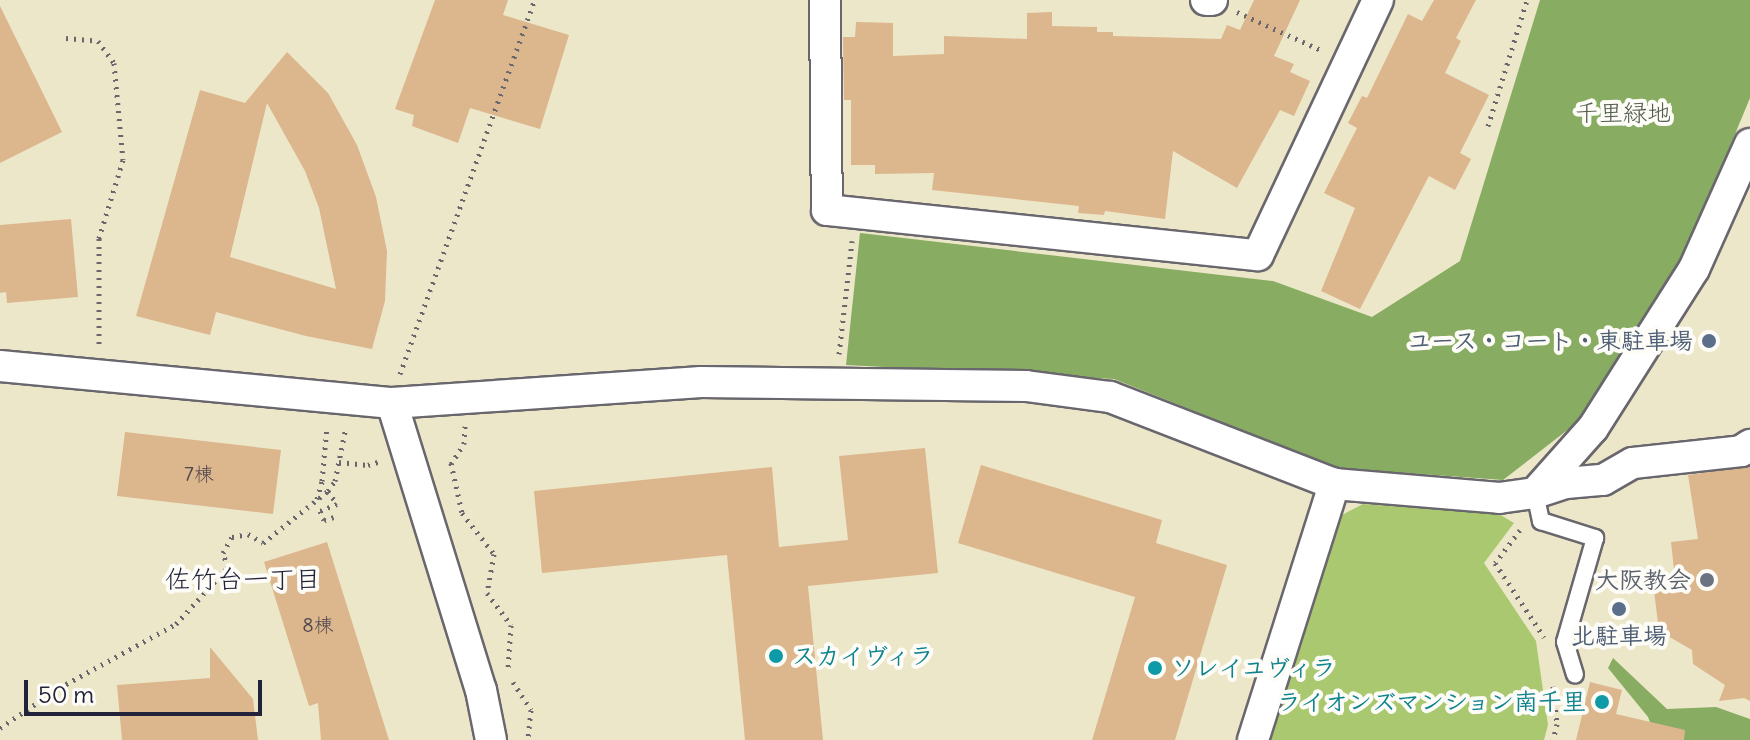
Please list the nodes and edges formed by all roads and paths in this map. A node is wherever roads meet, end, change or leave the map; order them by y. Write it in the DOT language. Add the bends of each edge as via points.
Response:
graph roads {
  1 [pos="825,0"];
  2 [pos="1206,0"];
  3 [pos="1212,0"];
  4 [pos="1378,0"];
  5 [pos="1527,0"];
  6 [pos="534,1"];
  7 [pos="66,38"];
  8 [pos="1349,63"];
  9 [pos="1488,126"];
  10 [pos="1750,144"];
  11 [pos="855,213"];
  12 [pos="99,345"];
  13 [pos="0,366"];
  14 [pos="837,367"];
  15 [pos="395,391"];
  16 [pos="327,417"];
  17 [pos="344,440"];
  18 [pos="1750,445"];
  19 [pos="339,462"];
  20 [pos="373,463"];
  21 [pos="451,463"];
  22 [pos="1334,484"];
  23 [pos="328,491"];
  24 [pos="1535,493"];
  25 [pos="316,502"];
  26 [pos="334,517"];
  27 [pos="1548,644"];
  28 [pos="1575,675"];
  29 [pos="1552,684"];
  30 [pos="0,728"];
  31 [pos="491,740"];
  32 [pos="528,740"];
  33 [pos="1253,740"];
  34 [pos="1553,740"];
  1 -- 11 [label="street" via="827,210"];
  2 -- 3 [label="street"];
  3 -- 8 [label="path"];
  4 -- 8 [label="street"];
  5 -- 9 [label="path"];
  6 -- 15 [label="path"];
  7 -- 12 [label="path" via="98,41 114,63 123,160 99,238"];
  8 -- 11 [label="street" via="1258,255"];
  10 -- 24 [label="street" via="1694,269 1593,428"];
  11 -- 14 [label="path"];
  13 -- 15 [label="street"];
  15 -- 22 [label="street" via="701,382 1026,386 1110,397"];
  15 -- 31 [label="street"];
  16 -- 25 [label="path"];
  17 -- 19 [label="path"];
  18 -- 24 [label="street" via="1741,451 1633,463 1603,480 1566,483"];
  19 -- 20 [label="path"];
  19 -- 23 [label="path"];
  21 -- 32 [label="path" via="462,513 494,554 487,593 511,625 507,673 531,710"];
  22 -- 24 [label="street" via="1499,498"];
  22 -- 33 [label="street"];
  23 -- 25 [label="path"];
  23 -- 26 [label="path" via="337,504 320,511 324,520"];
  24 -- 27 [label="path" via="1522,526 1495,563"];
  24 -- 28 [label="lane" via="1541,521 1595,538 1565,642"];
  25 -- 30 [label="path" via="263,543 248,534 232,537 223,553 228,567 176,624 59,688"];
  29 -- 34 [label="path" via="1557,724"];
}
